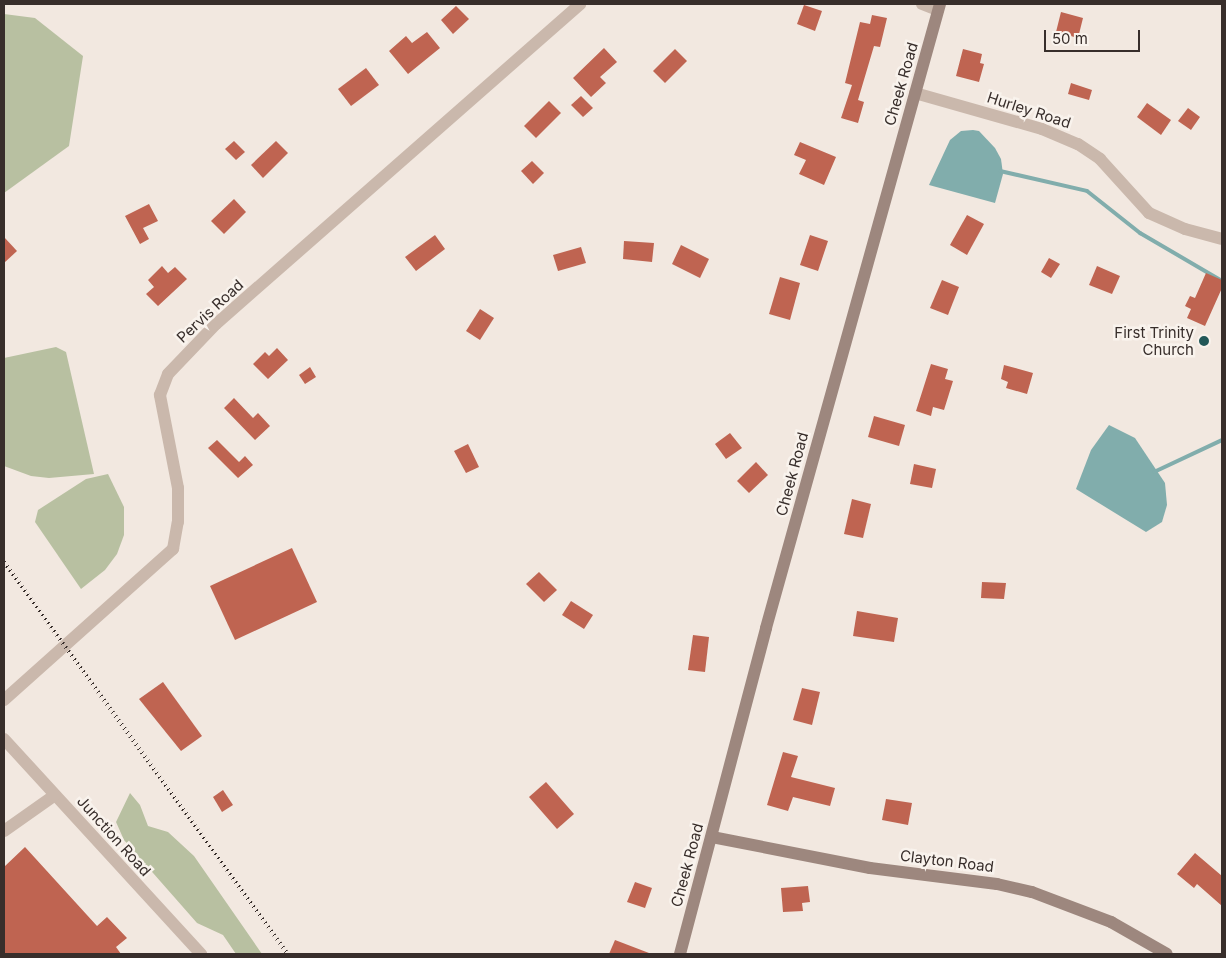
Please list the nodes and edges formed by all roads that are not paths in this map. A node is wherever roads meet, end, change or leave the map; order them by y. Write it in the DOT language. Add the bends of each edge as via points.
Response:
graph roads {
  1 [pos="580,4"];
  2 [pos="922,4"];
  3 [pos="939,7"];
  4 [pos="915,93"];
  5 [pos="1222,239"];
  6 [pos="4,700"];
  7 [pos="4,739"];
  8 [pos="55,795"];
  9 [pos="4,831"];
  10 [pos="712,837"];
  11 [pos="201,954"];
  12 [pos="680,954"];
  13 [pos="1167,954"];
  1 -- 6 [label="street, Pervis Road" via="224,318 168,374 160,395 178,488 178,522 172,549"];
  2 -- 3 [label="street"];
  3 -- 4 [label="street, Cheek Road"];
  4 -- 5 [label="street, Hurley Road" via="1042,129 1078,144 1100,160 1149,212 1185,229"];
  4 -- 10 [label="street, Cheek Road"];
  7 -- 8 [label="street, Junction Road"];
  8 -- 9 [label="street"];
  8 -- 11 [label="street, Junction Road"];
  10 -- 12 [label="street, Cheek Road"];
  10 -- 13 [label="street, Clayton Road" via="870,868 1023,890 1111,922"];
}
